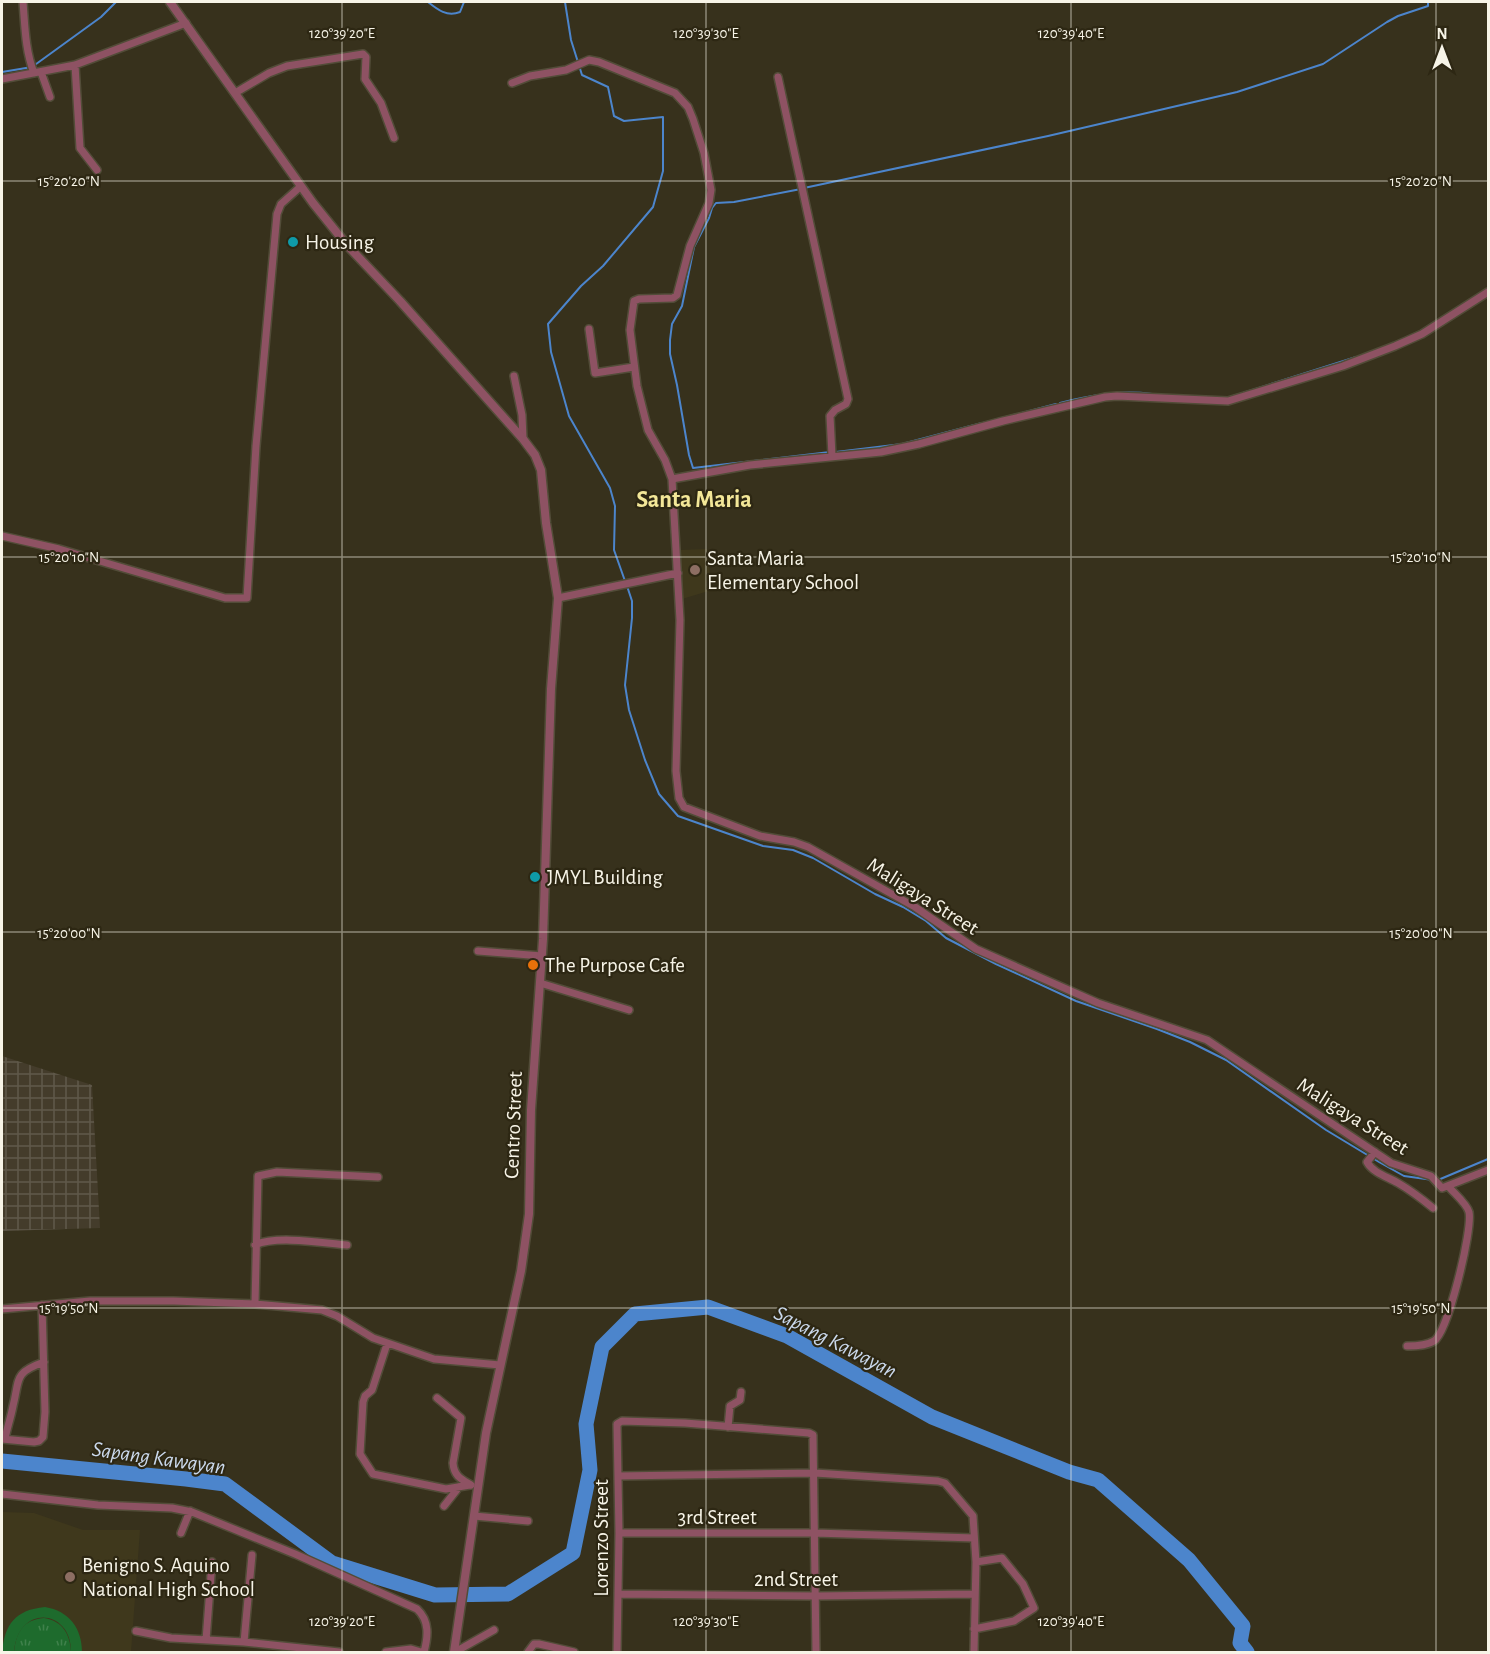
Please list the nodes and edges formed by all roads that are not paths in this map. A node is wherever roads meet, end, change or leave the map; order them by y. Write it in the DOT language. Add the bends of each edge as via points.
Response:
graph roads {
  1 [pos="23,2"];
  2 [pos="170,2"];
  3 [pos="186,23"];
  4 [pos="75,65"];
  5 [pos="36,71"];
  6 [pos="778,77"];
  7 [pos="2,79"];
  8 [pos="512,83"];
  9 [pos="236,93"];
  10 [pos="50,98"];
  11 [pos="394,138"];
  12 [pos="97,170"];
  13 [pos="300,187"];
  14 [pos="1488,292"];
  15 [pos="589,329"];
  16 [pos="633,367"];
  17 [pos="514,376"];
  18 [pos="523,439"];
  19 [pos="832,456"];
  20 [pos="672,479"];
  21 [pos="2,536"];
  22 [pos="678,573"];
  23 [pos="558,598"];
  24 [pos="478,951"];
  25 [pos="542,956"];
  26 [pos="540,983"];
  27 [pos="629,1010"];
  28 [pos="1372,1155"];
  29 [pos="1488,1170"];
  30 [pos="378,1177"];
  31 [pos="1449,1187"];
  32 [pos="1433,1208"];
  33 [pos="255,1245"];
  34 [pos="347,1245"];
  35 [pos="255,1304"];
  36 [pos="42,1305"];
  37 [pos="2,1309"];
  38 [pos="387,1344"];
  39 [pos="1407,1346"];
  40 [pos="44,1362"];
  41 [pos="500,1365"];
  42 [pos="741,1392"];
  43 [pos="437,1398"];
  44 [pos="728,1427"];
  45 [pos="3,1439"];
  46 [pos="815,1473"];
  47 [pos="618,1476"];
  48 [pos="474,1486"];
  49 [pos="459,1487"];
  50 [pos="2,1494"];
  51 [pos="444,1506"];
  52 [pos="190,1511"];
  53 [pos="474,1516"];
  54 [pos="528,1521"];
  55 [pos="181,1533"];
  56 [pos="619,1533"];
  57 [pos="815,1533"];
  58 [pos="974,1538"];
  59 [pos="252,1555"];
  60 [pos="212,1562"];
  61 [pos="976,1562"];
  62 [pos="618,1594"];
  63 [pos="974,1594"];
  64 [pos="816,1596"];
  65 [pos="974,1629"];
  66 [pos="494,1630"];
  67 [pos="136,1631"];
  68 [pos="206,1640"];
  69 [pos="244,1642"];
  70 [pos="454,1651"];
  71 [pos="339,1653"];
  72 [pos="386,1653"];
  73 [pos="422,1653"];
  74 [pos="528,1653"];
  75 [pos="574,1653"];
  76 [pos="617,1653"];
  77 [pos="816,1653"];
  78 [pos="974,1653"];
  1 -- 5 [label="street" via="29,60"];
  2 -- 3 [label="street, Centro Street"];
  3 -- 4 [label="street"];
  3 -- 9 [label="street, Centro Street"];
  4 -- 5 [label="street"];
  4 -- 12 [label="street" via="80,148"];
  5 -- 7 [label="street"];
  5 -- 10 [label="street"];
  6 -- 19 [label="street" via="848,399 830,416"];
  8 -- 16 [label="street" via="594,60 664,87 688,107 704,153 709,203 690,246 677,295 639,299 632,304"];
  9 -- 11 [label="street" via="287,66 363,54 365,79 381,103"];
  9 -- 13 [label="street, Centro Street"];
  13 -- 18 [label="street, Centro Street" via="346,244"];
  13 -- 21 [label="street" via="280,204 277,214 247,598 225,598"];
  14 -- 19 [label="street" via="1403,343 1228,401 1106,397 919,444"];
  15 -- 16 [label="street" via="595,372"];
  16 -- 20 [label="street" via="646,422"];
  17 -- 18 [label="street"];
  18 -- 23 [label="street, Centro Street" via="541,470"];
  19 -- 20 [label="street"];
  20 -- 22 [label="street, Maligaya Street"];
  22 -- 23 [label="street"];
  22 -- 28 [label="street, Maligaya Street" via="676,771 684,807 760,836 808,846 909,904 976,949 1098,1004 1207,1040"];
  23 -- 25 [label="street, Centro Street"];
  24 -- 25 [label="street"];
  25 -- 26 [label="street, Centro Street"];
  26 -- 27 [label="street"];
  26 -- 41 [label="street, Centro Street" via="531,1100 529,1214"];
  28 -- 31 [label="street, Maligaya Street" via="1431,1176 1442,1188"];
  28 -- 32 [label="street" via="1367,1163 1374,1170"];
  29 -- 31 [label="street"];
  30 -- 33 [label="street" via="261,1174 257,1179"];
  31 -- 39 [label="street" via="1469,1217 1450,1311 1434,1341"];
  33 -- 34 [label="street" via="279,1241"];
  33 -- 35 [label="street"];
  35 -- 36 [label="street" via="174,1300"];
  35 -- 38 [label="street" via="330,1312"];
  36 -- 37 [label="street"];
  36 -- 40 [label="street"];
  38 -- 41 [label="street" via="434,1359"];
  38 -- 49 [label="street" via="372,1389 363,1402 360,1454 373,1473 446,1489"];
  40 -- 45 [label="street" via="25,1370 19,1378"];
  40 -- 45 [label="street" via="43,1437 34,1442"];
  41 -- 48 [label="street, Centro Street"];
  42 -- 44 [label="street" via="740,1400 730,1406"];
  43 -- 48 [label="street" via="461,1418 454,1471"];
  44 -- 46 [label="street" via="809,1433 815,1438"];
  44 -- 47 [label="street, Lorenzo Street" via="622,1421 617,1424"];
  46 -- 47 [label="street"];
  46 -- 57 [label="street"];
  46 -- 58 [label="street" via="945,1483 973,1516"];
  47 -- 56 [label="street, Lorenzo Street"];
  48 -- 49 [label="street"];
  48 -- 53 [label="street, Centro Street"];
  49 -- 51 [label="street"];
  50 -- 52 [label="street"];
  52 -- 55 [label="street"];
  52 -- 73 [label="street" via="417,1609 428,1634"];
  53 -- 54 [label="street"];
  53 -- 70 [label="street, Centro Street"];
  56 -- 57 [label="street, 3rd Street"];
  56 -- 62 [label="street, Lorenzo Street"];
  57 -- 58 [label="street, 3rd Street"];
  57 -- 64 [label="street"];
  58 -- 61 [label="street"];
  59 -- 69 [label="street"];
  60 -- 68 [label="street"];
  61 -- 63 [label="street"];
  61 -- 65 [label="street" via="1002,1558 1023,1584 1034,1608 1014,1621"];
  62 -- 64 [label="street, 2nd Street"];
  62 -- 76 [label="street, Lorenzo Street"];
  63 -- 64 [label="street, 2nd Street"];
  63 -- 65 [label="street"];
  64 -- 77 [label="street"];
  65 -- 78 [label="street"];
  66 -- 70 [label="street"];
  67 -- 68 [label="street"];
  68 -- 69 [label="street"];
  69 -- 71 [label="street"];
  72 -- 73 [label="street" via="411,1649"];
  74 -- 75 [label="street" via="534,1644"];
}
